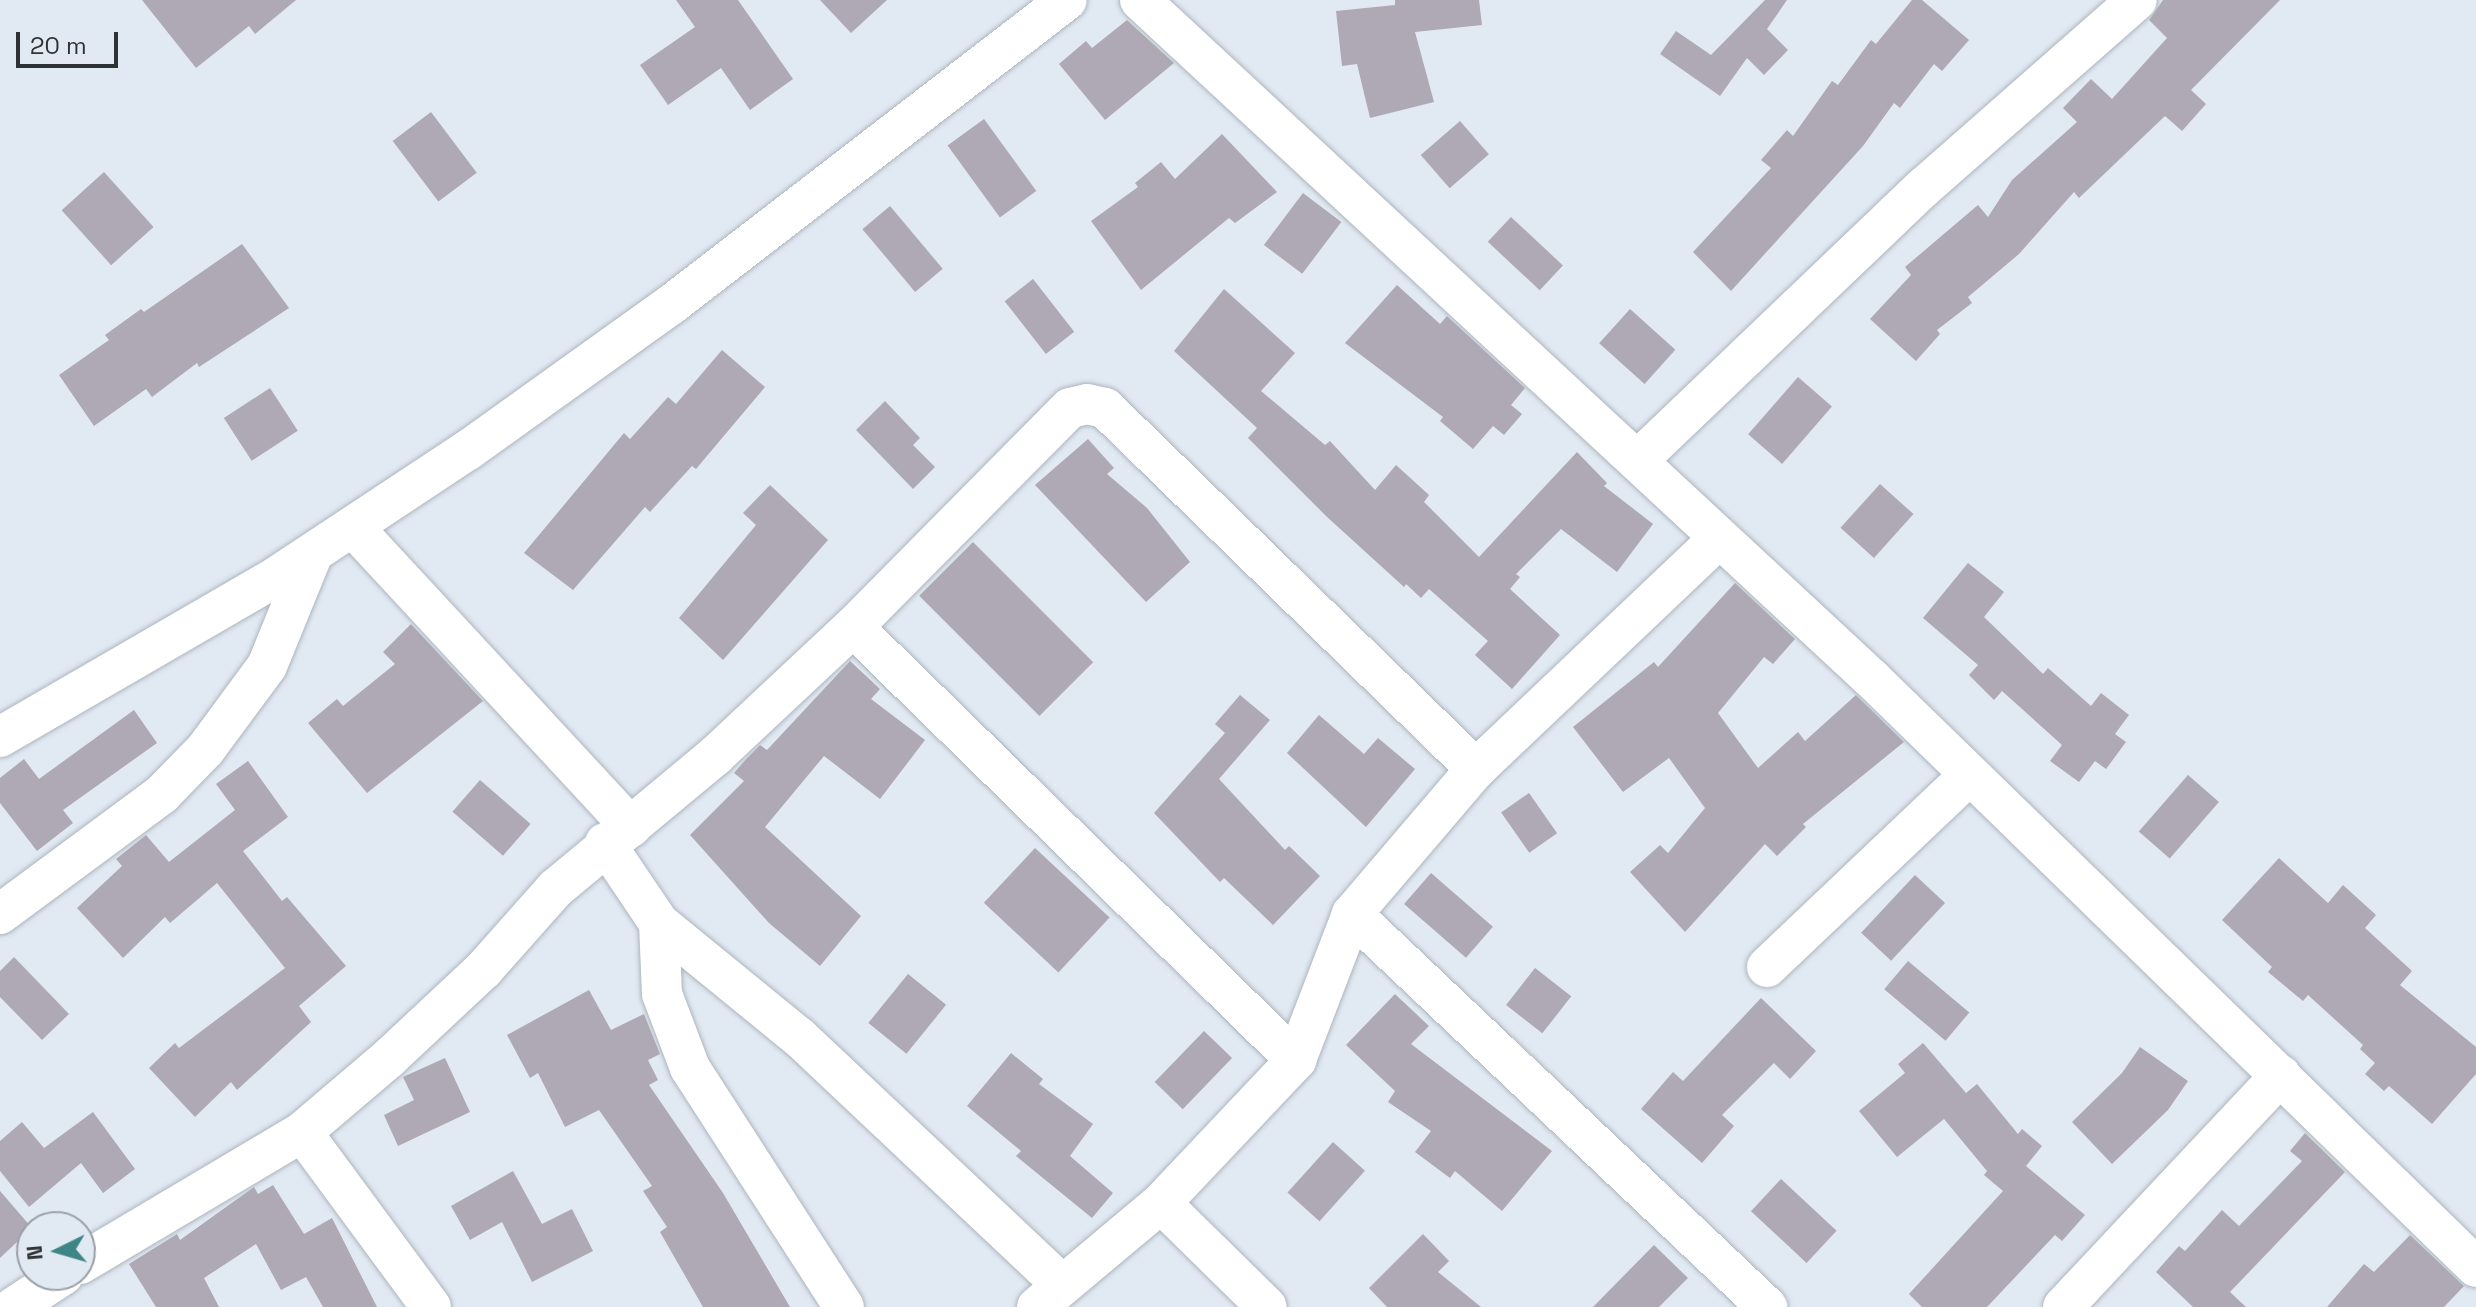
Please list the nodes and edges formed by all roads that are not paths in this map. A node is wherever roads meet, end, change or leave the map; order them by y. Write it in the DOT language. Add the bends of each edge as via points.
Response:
graph roads {
  1 [pos="1067,0"];
  2 [pos="1140,0"];
  3 [pos="2137,0"];
  4 [pos="1637,461"];
  5 [pos="353,527"];
  6 [pos="1718,539"];
  7 [pos="313,553"];
  8 [pos="853,627"];
  9 [pos="0,737"];
  10 [pos="1476,769"];
  11 [pos="1969,775"];
  12 [pos="618,835"];
  13 [pos="0,914"];
  14 [pos="1352,914"];
  15 [pos="659,923"];
  16 [pos="1767,967"];
  17 [pos="1296,1060"];
  18 [pos="2281,1075"];
  19 [pos="302,1132"];
  20 [pos="1161,1203"];
  21 [pos="96,1254"];
  22 [pos="2476,1267"];
  23 [pos="38,1291"];
  24 [pos="1049,1295"];
  25 [pos="14,1307"];
  26 [pos="431,1307"];
  27 [pos="844,1307"];
  28 [pos="1267,1307"];
  29 [pos="1767,1307"];
  30 [pos="2063,1307"];
  1 -- 5 [label="street" via="672,304"];
  2 -- 4 [label="street"];
  3 -- 4 [label="street" via="1924,187"];
  4 -- 6 [label="street"];
  5 -- 7 [label="street"];
  5 -- 12 [label="street"];
  6 -- 10 [label="street"];
  6 -- 11 [label="street"];
  7 -- 9 [label="street"];
  7 -- 13 [label="street" via="267,666 205,750 150,803"];
  8 -- 10 [label="street" via="1070,408 1105,408"];
  8 -- 12 [label="street"];
  8 -- 17 [label="street"];
  10 -- 14 [label="street"];
  11 -- 16 [label="street"];
  11 -- 18 [label="street"];
  12 -- 15 [label="street"];
  12 -- 19 [label="street" via="556,888 484,969"];
  14 -- 17 [label="street"];
  14 -- 29 [label="street"];
  15 -- 24 [label="street" via="799,1037"];
  15 -- 27 [label="street" via="662,994 690,1068"];
  17 -- 20 [label="street"];
  18 -- 22 [label="street"];
  18 -- 30 [label="street"];
  19 -- 21 [label="street"];
  19 -- 26 [label="street"];
  20 -- 24 [label="street"];
  20 -- 28 [label="street"];
  23 -- 25 [label="street"];
}
